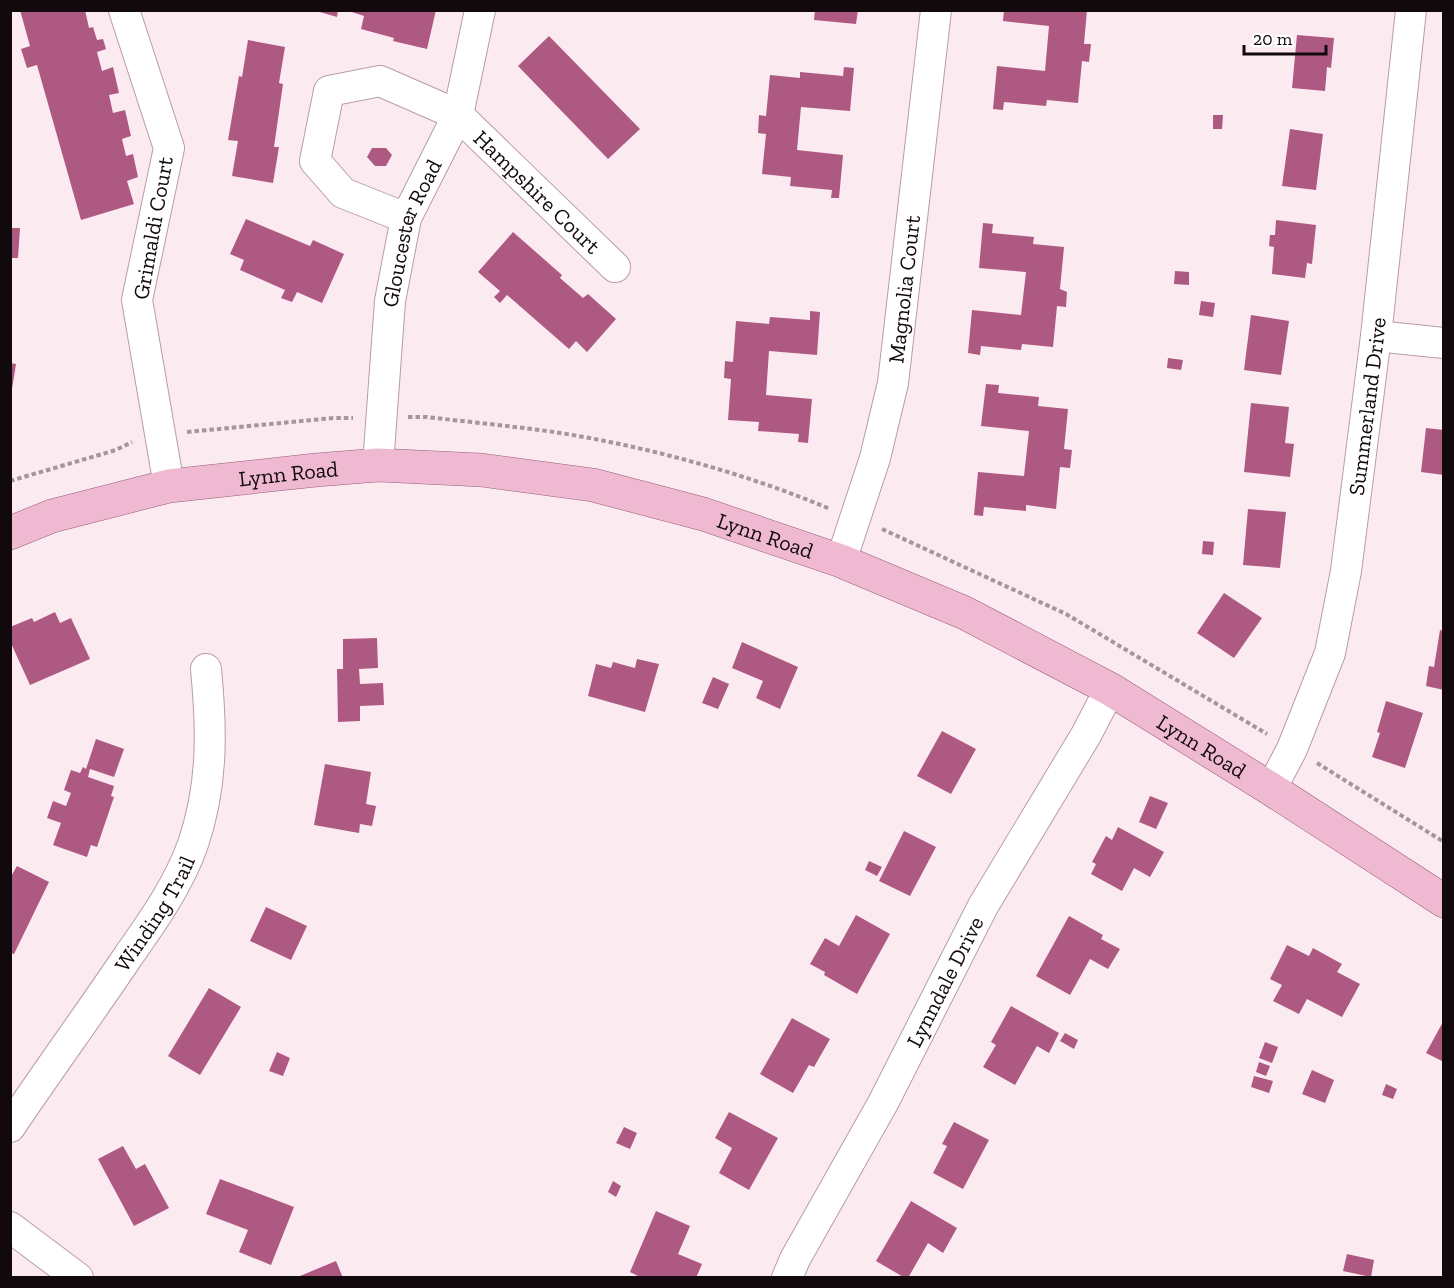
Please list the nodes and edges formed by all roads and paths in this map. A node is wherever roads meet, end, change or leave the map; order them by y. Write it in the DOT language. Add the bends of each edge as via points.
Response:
graph roads {
  1 [pos="124,10"];
  2 [pos="480,10"];
  3 [pos="936,10"];
  4 [pos="1411,10"];
  5 [pos="458,115"];
  6 [pos="406,218"];
  7 [pos="615,267"];
  8 [pos="1376,336"];
  9 [pos="1443,343"];
  10 [pos="427,417"];
  11 [pos="333,418"];
  12 [pos="188,432"];
  13 [pos="129,442"];
  14 [pos="378,465"];
  15 [pos="10,482"];
  16 [pos="169,486"];
  17 [pos="822,505"];
  18 [pos="10,533"];
  19 [pos="892,533"];
  20 [pos="842,561"];
  21 [pos="206,669"];
  22 [pos="1110,689"];
  23 [pos="1263,732"];
  24 [pos="1320,764"];
  25 [pos="1271,789"];
  26 [pos="1443,843"];
  27 [pos="1443,901"];
  28 [pos="10,1127"];
  29 [pos="10,1227"];
  30 [pos="78,1278"];
  31 [pos="788,1278"];
  1 -- 16 [label="street, Grimaldi Court" via="169,148 137,300"];
  2 -- 5 [label="street, Gloucester Road"];
  3 -- 20 [label="street, Magnolia Court" via="893,383 875,458"];
  4 -- 8 [label="street, Summerland Drive"];
  5 -- 6 [label="street, Gloucester Road"];
  5 -- 6 [label="street" via="380,81 329,91 315,161 343,193"];
  5 -- 7 [label="street, Hampshire Court"];
  6 -- 14 [label="street, Gloucester Road" via="390,301"];
  8 -- 9 [label="street"];
  8 -- 25 [label="street, Summerland Drive" via="1346,571 1330,653"];
  10 -- 17 [label="path" via="554,432 636,449 722,471"];
  11 -- 12 [label="path"];
  13 -- 15 [label="path" via="116,450"];
  14 -- 16 [label="main road, Lynn Road"];
  14 -- 20 [label="main road, Lynn Road" via="481,470 593,485 704,514"];
  16 -- 18 [label="main road, Lynn Road" via="52,516"];
  19 -- 23 [label="path" via="1066,614"];
  20 -- 22 [label="main road, Lynn Road" via="965,613"];
  21 -- 28 [label="street, Winding Trail" via="211,719 209,765 192,846 156,916"];
  22 -- 25 [label="main road, Lynn Road"];
  22 -- 31 [label="street, Lynndale Drive" via="983,906"];
  24 -- 26 [label="path"];
  25 -- 27 [label="main road, Lynn Road"];
  29 -- 30 [label="street"];
}
